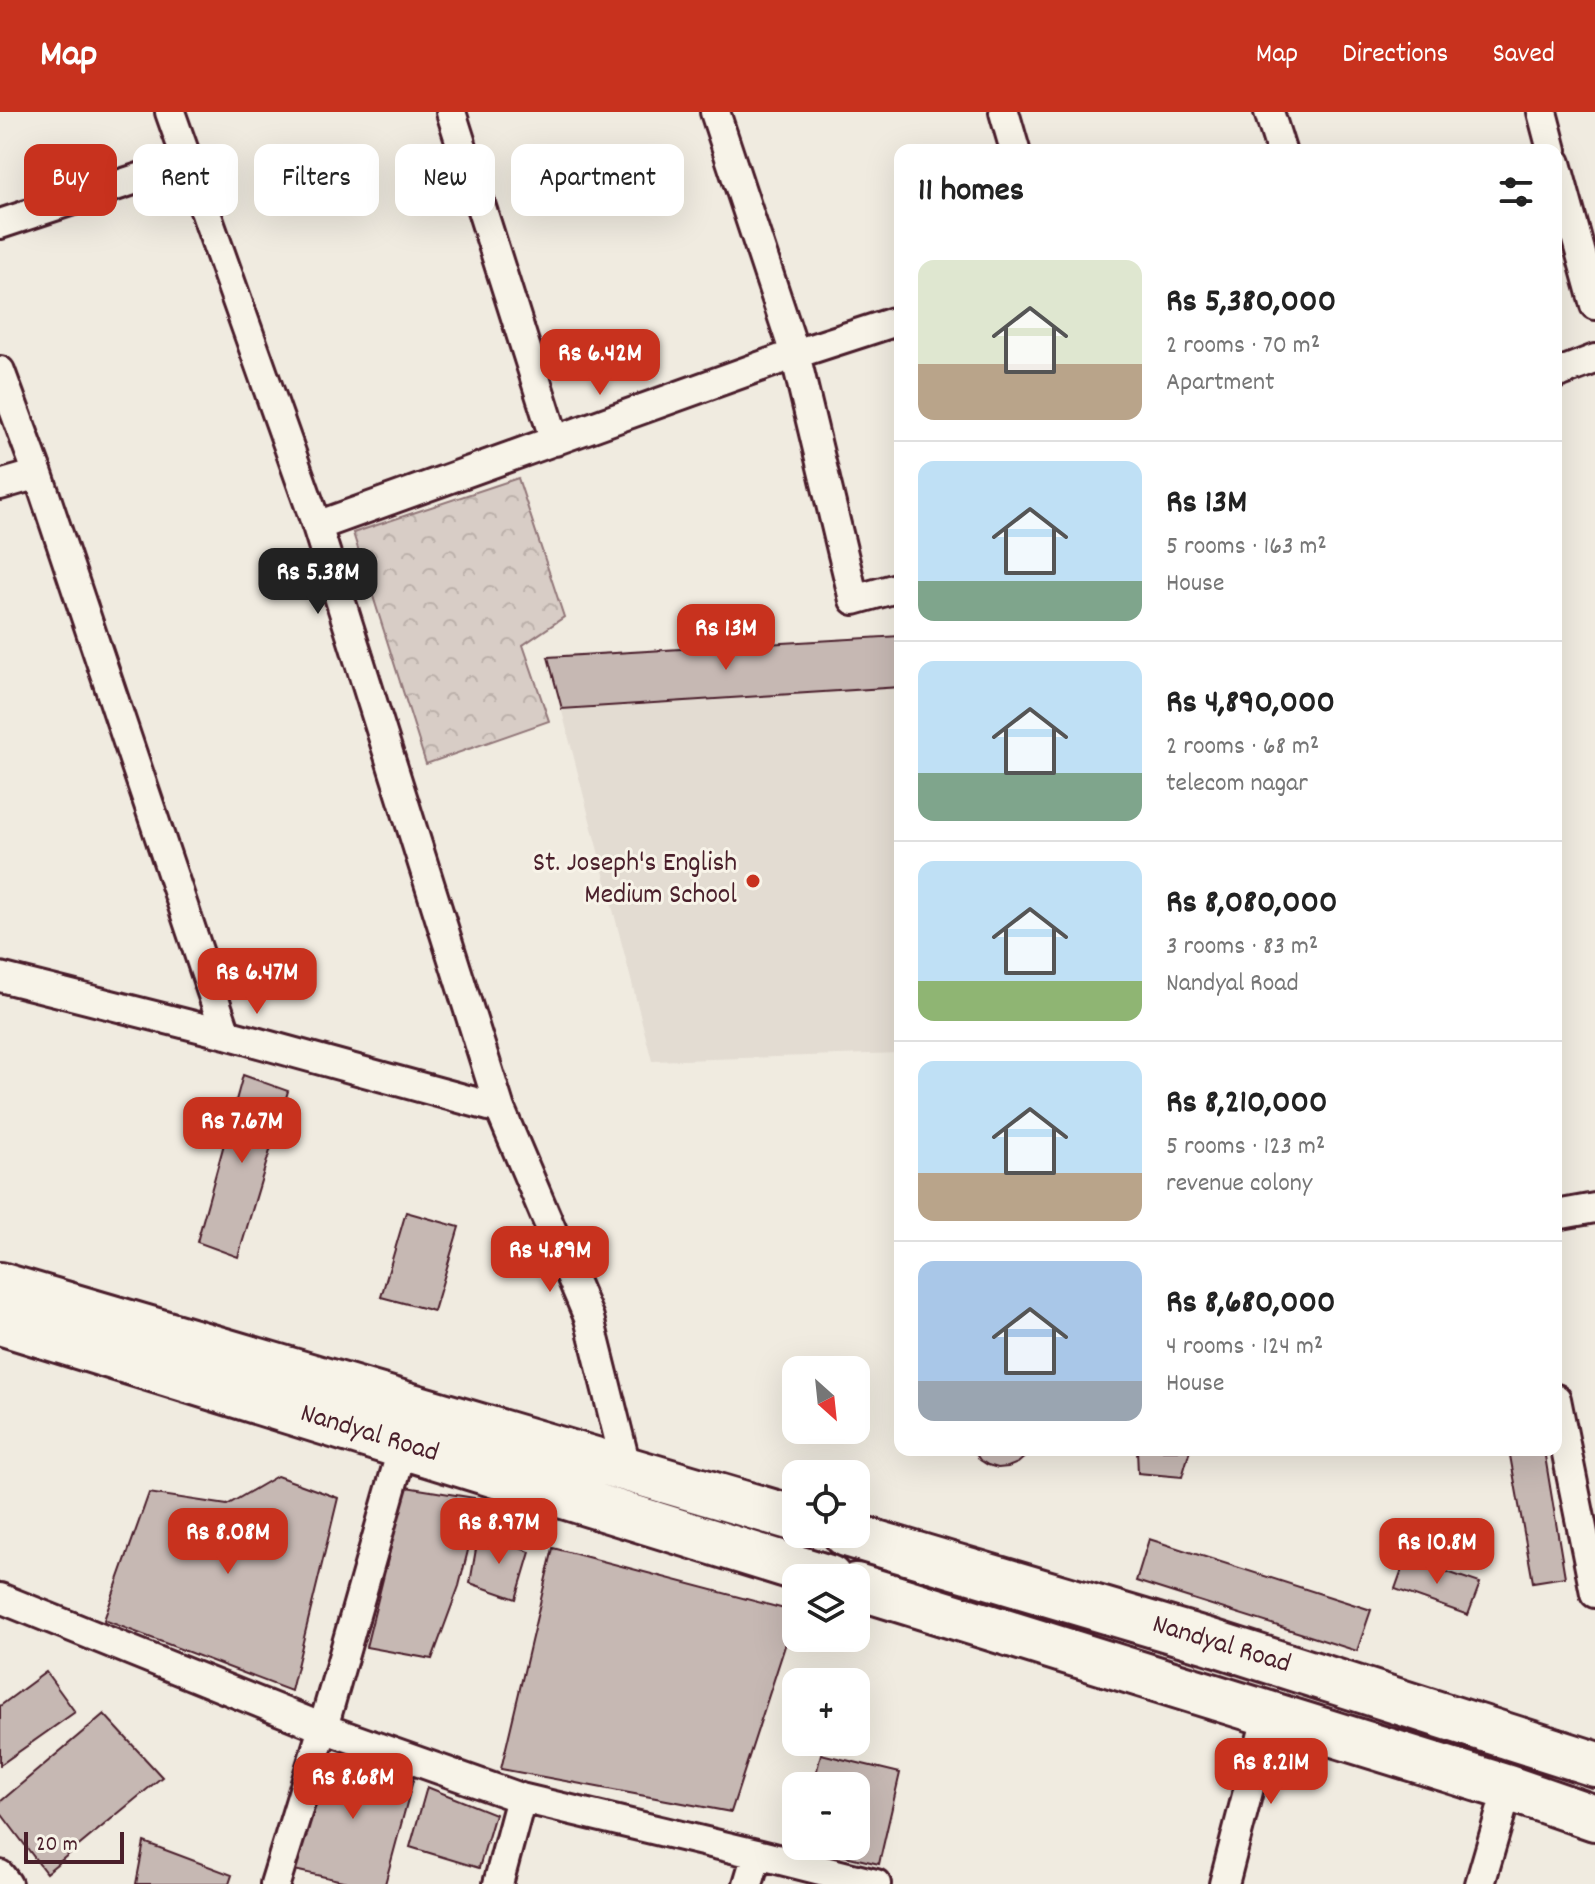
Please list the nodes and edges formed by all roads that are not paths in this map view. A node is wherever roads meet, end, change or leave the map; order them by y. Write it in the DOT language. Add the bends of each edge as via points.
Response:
graph roads {
  1 [pos="170,112"];
  2 [pos="451,112"];
  3 [pos="715,112"];
  4 [pos="1004,112"];
  5 [pos="1269,112"];
  6 [pos="1542,112"];
  7 [pos="182,144"];
  8 [pos="1013,144"];
  9 [pos="1279,144"];
  10 [pos="1550,144"];
  11 [pos="133,180"];
  12 [pos="1562,185"];
  13 [pos="207,216"];
  14 [pos="0,224"];
  15 [pos="1595,305"];
  16 [pos="894,322"];
  17 [pos="795,354"];
  18 [pos="1595,359"];
  19 [pos="0,371"];
  20 [pos="1562,372"];
  21 [pos="555,441"];
  22 [pos="38,474"];
  23 [pos="0,485"];
  24 [pos="317,526"];
  25 [pos="894,589"];
  26 [pos="0,977"];
  27 [pos="226,1034"];
  28 [pos="500,1109"];
  29 [pos="1595,1208"];
  30 [pos="1562,1214"];
  31 [pos="0,1285"];
  32 [pos="0,1322"];
  33 [pos="1562,1429"];
  34 [pos="403,1446"];
  35 [pos="627,1470"];
  36 [pos="782,1515"];
  37 [pos="870,1541"];
  38 [pos="784,1564"];
  39 [pos="870,1590"];
  40 [pos="1595,1593"];
  41 [pos="0,1598"];
  42 [pos="1268,1714"];
  43 [pos="323,1728"];
  44 [pos="1595,1764"];
  45 [pos="1508,1788"];
  46 [pos="521,1798"];
  47 [pos="1595,1818"];
  48 [pos="757,1854"];
  49 [pos="0,1875"];
  50 [pos="7,1884"];
  51 [pos="275,1884"];
  52 [pos="498,1884"];
  53 [pos="748,1884"];
  54 [pos="876,1884"];
  55 [pos="1224,1884"];
  56 [pos="1480,1884"];
  1 -- 7 [label="street"];
  2 -- 21 [label="street"];
  3 -- 17 [label="street"];
  4 -- 8 [label="street"];
  5 -- 9 [label="street"];
  6 -- 10 [label="street"];
  11 -- 14 [label="street"];
  12 -- 15 [label="street"];
  13 -- 24 [label="street"];
  16 -- 17 [label="street"];
  17 -- 21 [label="street"];
  17 -- 25 [label="street" via="854,600"];
  18 -- 20 [label="street"];
  19 -- 22 [label="street"];
  21 -- 24 [label="street"];
  22 -- 23 [label="street"];
  22 -- 27 [label="street"];
  24 -- 28 [label="street"];
  26 -- 27 [label="street"];
  27 -- 28 [label="street"];
  28 -- 35 [label="street" via="589,1318"];
  29 -- 30 [label="street"];
  31 -- 35 [label="main road, Nandyal Road"];
  32 -- 34 [label="main road, Nandyal Road"];
  33 -- 40 [label="street"];
  34 -- 38 [label="main road, Nandyal Road"];
  34 -- 43 [label="street"];
  35 -- 36 [label="main road, Nandyal Road"];
  37 -- 44 [label="main road, Nandyal Road"];
  39 -- 42 [label="main road, Nandyal Road"];
  41 -- 43 [label="street"];
  42 -- 45 [label="main road, Nandyal Road"];
  42 -- 55 [label="street"];
  43 -- 46 [label="street"];
  43 -- 51 [label="street"];
  45 -- 47 [label="main road, Nandyal Road"];
  45 -- 56 [label="street"];
  46 -- 48 [label="street"];
  46 -- 52 [label="street"];
  48 -- 53 [label="street"];
  48 -- 54 [label="street"];
  49 -- 50 [label="street"];
}
